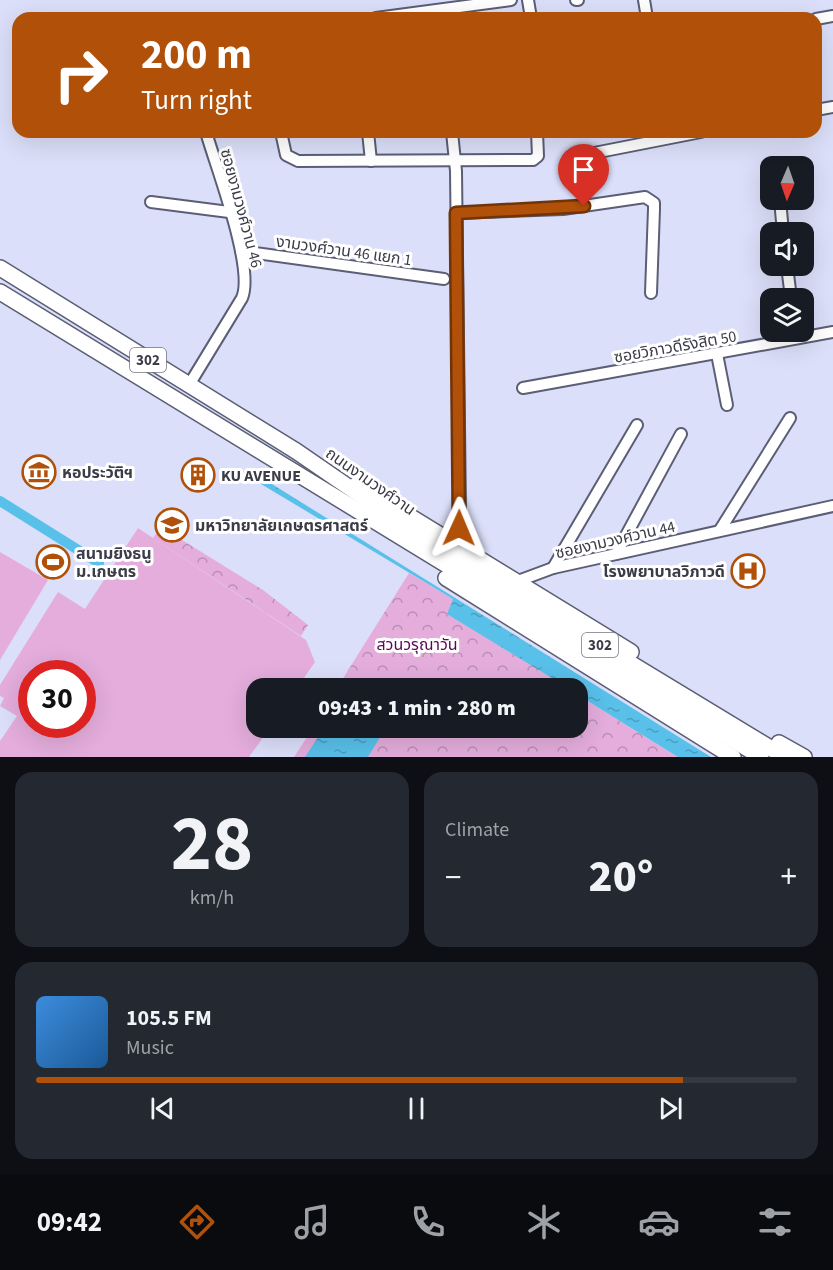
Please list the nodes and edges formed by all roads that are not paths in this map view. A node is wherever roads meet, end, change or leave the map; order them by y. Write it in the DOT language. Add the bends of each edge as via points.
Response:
graph roads {
  1 [pos="511,0"];
  2 [pos="446,12"];
  3 [pos="208,138"];
  4 [pos="282,138"];
  5 [pos="369,138"];
  6 [pos="453,138"];
  7 [pos="537,138"];
  8 [pos="670,138"];
  9 [pos="594,153"];
  10 [pos="371,161"];
  11 [pos="455,162"];
  12 [pos="151,202"];
  13 [pos="229,212"];
  14 [pos="456,213"];
  15 [pos="241,251"];
  16 [pos="0,268"];
  17 [pos="444,279"];
  18 [pos="0,292"];
  19 [pos="651,293"];
  20 [pos="833,332"];
  21 [pos="814,334"];
  22 [pos="768,342"];
  23 [pos="717,354"];
  24 [pos="189,385"];
  25 [pos="523,388"];
  26 [pos="728,405"];
  27 [pos="790,418"];
  28 [pos="637,425"];
  29 [pos="681,434"];
  30 [pos="296,451"];
  31 [pos="286,467"];
  32 [pos="832,505"];
  33 [pos="720,530"];
  34 [pos="411,537"];
  35 [pos="452,541"];
  36 [pos="616,554"];
  37 [pos="553,568"];
  38 [pos="518,581"];
  39 [pos="795,756"];
  40 [pos="734,757"];
  41 [pos="761,757"];
  1 -- 2 [label="street"];
  3 -- 13 [label="street, ซอยงามวงศ์วาน 46"];
  4 -- 10 [label="street" via="286,155 298,161"];
  5 -- 10 [label="street"];
  6 -- 11 [label="street"];
  7 -- 11 [label="street" via="536,159"];
  8 -- 9 [label="street"];
  10 -- 11 [label="street"];
  11 -- 14 [label="street"];
  12 -- 13 [label="street"];
  13 -- 15 [label="street, ซอยงามวงศ์วาน 46"];
  14 -- 19 [label="street" via="563,209 645,197 654,203"];
  14 -- 35 [label="street" via="460,525"];
  15 -- 17 [label="street, งามวงศ์วาน 46 แยก 1"];
  15 -- 24 [label="street, ซอยงามวงศ์วาน 46" via="245,291"];
  16 -- 24 [label="main road, ถนนงามวงศ์วาน / 302"];
  18 -- 31 [label="main road, ถนนงามวงศ์วาน / 302"];
  20 -- 21 [label="street, ซอยวิภาวดีรังสิต 50"];
  22 -- 23 [label="street, ซอยวิภาวดีรังสิต 50"];
  23 -- 25 [label="street, ซอยวิภาวดีรังสิต 50"];
  23 -- 26 [label="street"];
  24 -- 30 [label="main road, ถนนงามวงศ์วาน / 302"];
  27 -- 33 [label="street"];
  28 -- 37 [label="street"];
  29 -- 36 [label="street"];
  30 -- 34 [label="main road, ถนนงามวงศ์วาน / 302"];
  30 -- 35 [label="main road"];
  31 -- 34 [label="main road, ถนนงามวงศ์วาน / 302"];
  31 -- 40 [label="main road" via="365,527"];
  32 -- 33 [label="street, ซอยงามวงศ์วาน 44"];
  33 -- 36 [label="street, ซอยงามวงศ์วาน 44"];
  34 -- 39 [label="main road, ถนนงามวงศ์วาน / 302"];
  34 -- 41 [label="main road, ถนนงามวงศ์วาน / 302"];
  35 -- 38 [label="main road"];
  36 -- 37 [label="street, ซอยงามวงศ์วาน 44"];
  37 -- 38 [label="street, ซอยงามวงศ์วาน 44"];
  38 -- 39 [label="main road"];
}
